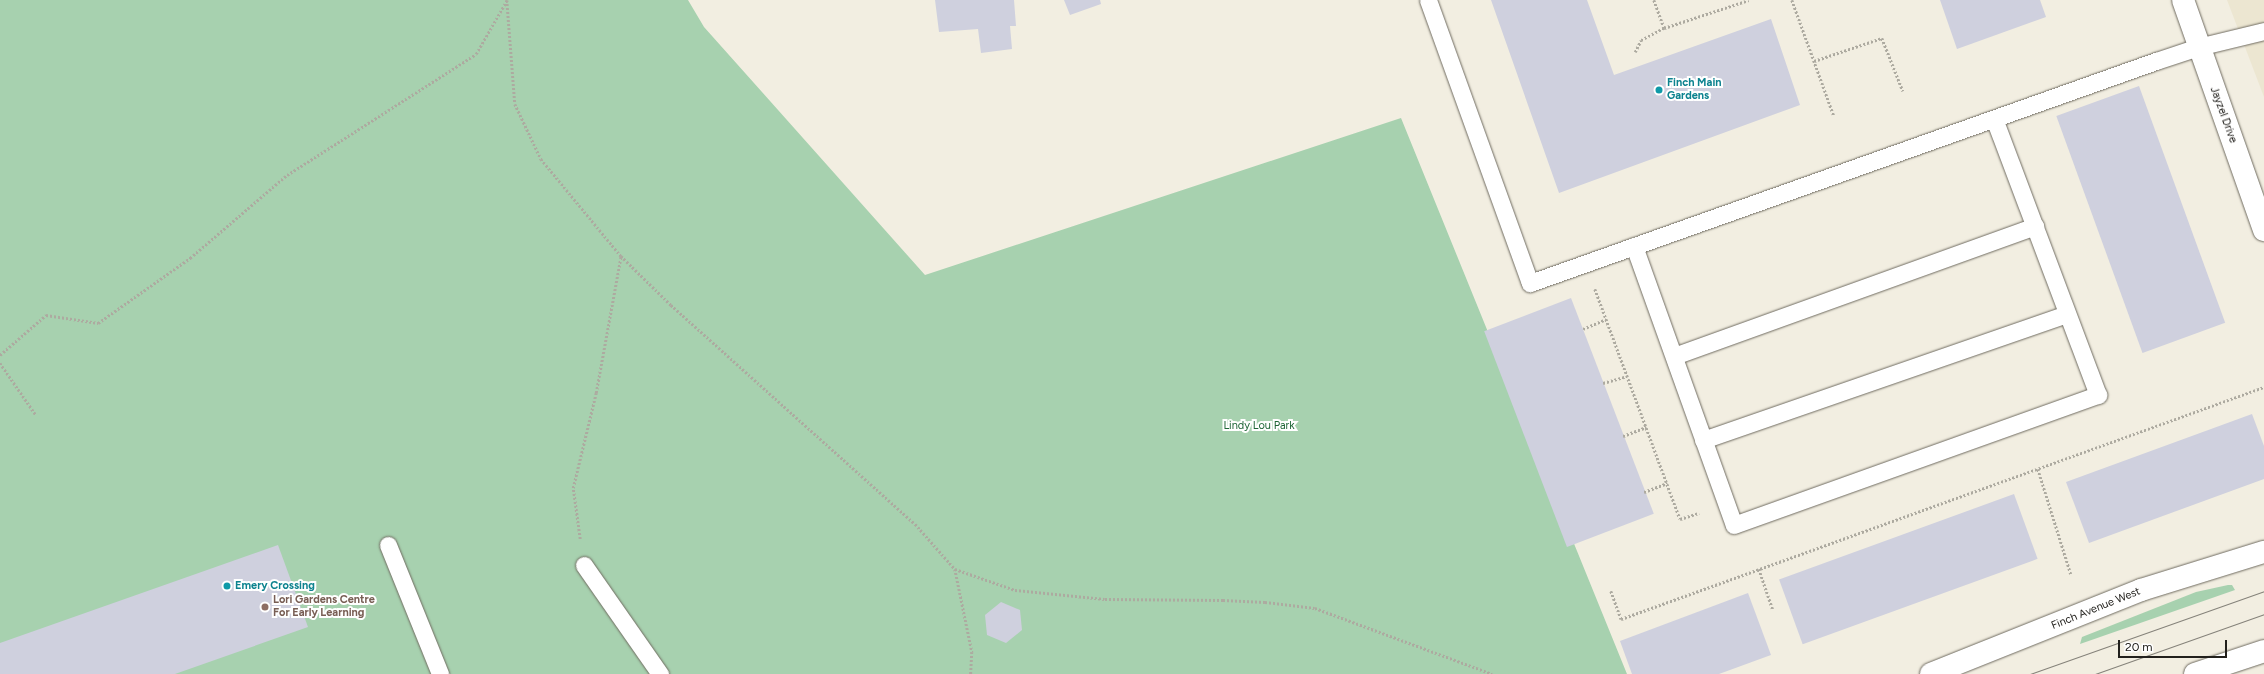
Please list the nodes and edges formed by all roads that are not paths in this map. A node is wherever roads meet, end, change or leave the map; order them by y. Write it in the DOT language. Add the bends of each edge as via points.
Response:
graph roads {
  1 [pos="1428,0"];
  2 [pos="2183,0"];
  3 [pos="2264,31"];
  4 [pos="2198,47"];
  5 [pos="1994,119"];
  6 [pos="2262,220"];
  7 [pos="2035,226"];
  8 [pos="1634,246"];
  9 [pos="2067,314"];
  10 [pos="1674,356"];
  11 [pos="1703,440"];
  12 [pos="388,545"];
  13 [pos="2264,552"];
  14 [pos="584,565"];
  15 [pos="2264,651"];
  16 [pos="440,674"];
  17 [pos="660,674"];
  18 [pos="1931,674"];
  19 [pos="2195,674"];
  1 -- 8 [label="lane" via="1530,283"];
  2 -- 4 [label="main road, Jayzel Drive"];
  3 -- 4 [label="lane"];
  4 -- 5 [label="lane"];
  4 -- 6 [label="main road, Jayzel Drive"];
  5 -- 7 [label="lane"];
  5 -- 8 [label="lane"];
  7 -- 9 [label="lane"];
  7 -- 10 [label="lane"];
  8 -- 10 [label="lane"];
  9 -- 11 [label="lane"];
  9 -- 11 [label="lane" via="2098,395 1734,525"];
  10 -- 11 [label="lane"];
  12 -- 16 [label="lane"];
  13 -- 18 [label="main road, Finch Avenue West" via="2141,590"];
  14 -- 17 [label="lane"];
  15 -- 19 [label="main road"];
}
